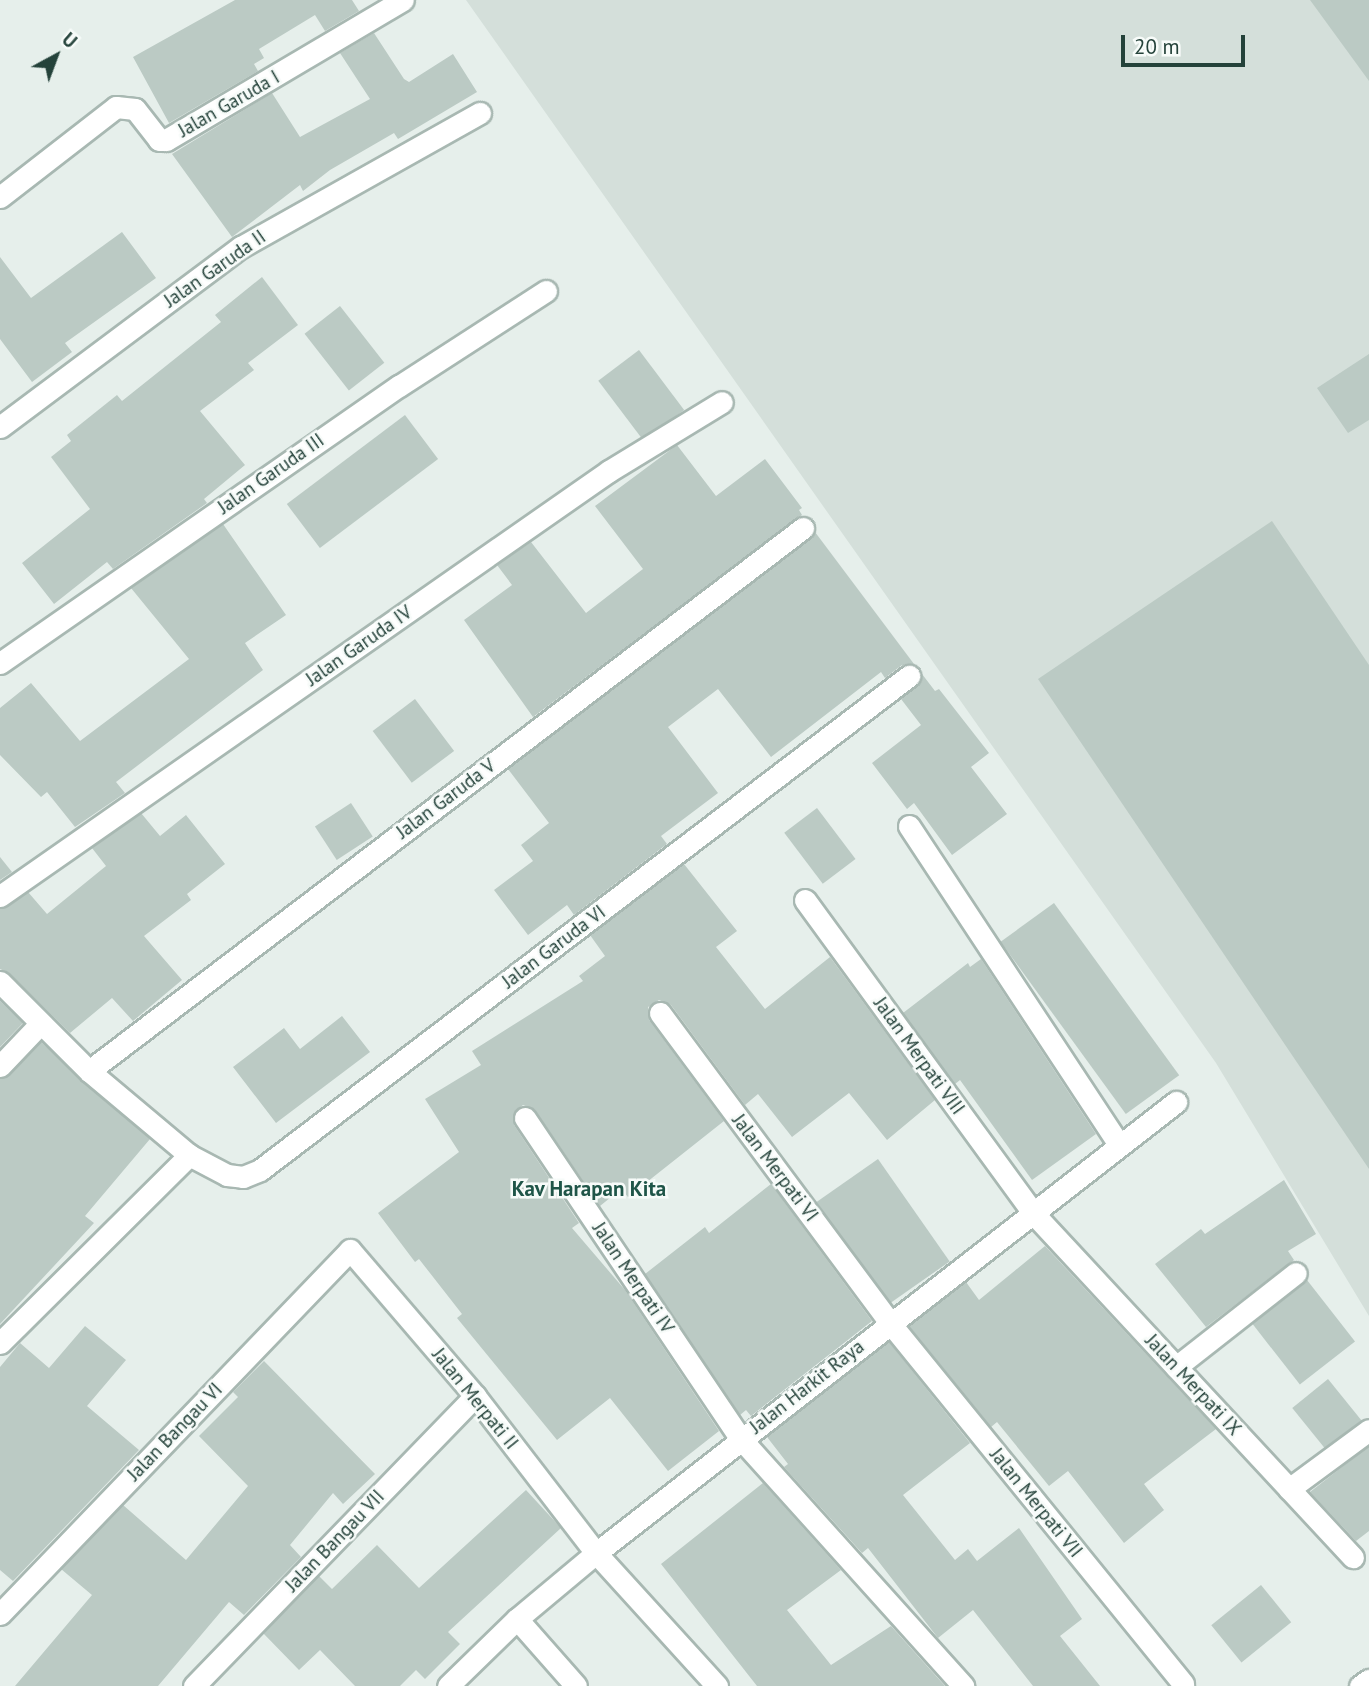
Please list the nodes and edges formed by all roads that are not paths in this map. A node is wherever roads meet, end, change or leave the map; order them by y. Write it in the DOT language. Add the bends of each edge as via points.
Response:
graph roads {
  1 [pos="403,0"];
  2 [pos="480,113"];
  3 [pos="0,197"];
  4 [pos="546,291"];
  5 [pos="722,402"];
  6 [pos="0,427"];
  7 [pos="803,528"];
  8 [pos="0,663"];
  9 [pos="909,676"];
  10 [pos="909,826"];
  11 [pos="0,896"];
  12 [pos="805,900"];
  13 [pos="0,982"];
  14 [pos="660,1013"];
  15 [pos="41,1023"];
  16 [pos="0,1066"];
  17 [pos="89,1071"];
  18 [pos="1176,1102"];
  19 [pos="525,1118"];
  20 [pos="1119,1145"];
  21 [pos="188,1155"];
  22 [pos="1033,1213"];
  23 [pos="350,1250"];
  24 [pos="1296,1273"];
  25 [pos="890,1323"];
  26 [pos="0,1343"];
  27 [pos="1176,1367"];
  28 [pos="475,1396"];
  29 [pos="1369,1430"];
  30 [pos="740,1438"];
  31 [pos="1289,1489"];
  32 [pos="596,1553"];
  33 [pos="1353,1557"];
  34 [pos="0,1614"];
  35 [pos="517,1619"];
  36 [pos="1369,1680"];
  37 [pos="1182,1684"];
  38 [pos="194,1686"];
  39 [pos="448,1686"];
  40 [pos="576,1686"];
  41 [pos="717,1686"];
  42 [pos="963,1686"];
  43 [pos="1360,1686"];
  1 -- 3 [label="street, Jalan Garuda I" via="166,140 159,140 135,108 116,107"];
  2 -- 6 [label="street, Jalan Garuda II" via="241,247"];
  4 -- 8 [label="street, Jalan Garuda III" via="399,386"];
  5 -- 11 [label="street, Jalan Garuda IV" via="609,471"];
  7 -- 17 [label="street, Jalan Garuda V"];
  9 -- 21 [label="street, Jalan Garuda VI" via="260,1170 243,1177 227,1175"];
  10 -- 20 [label="street"];
  12 -- 22 [label="street, Jalan Merpati VIII"];
  13 -- 15 [label="street, Jalan Garuda VI"];
  14 -- 25 [label="street, Jalan Merpati VI"];
  15 -- 16 [label="street"];
  15 -- 17 [label="street, Jalan Garuda VI"];
  17 -- 21 [label="street, Jalan Garuda VI"];
  18 -- 20 [label="street, Jalan Harkit Raya"];
  19 -- 30 [label="street, Jalan Merpati IV"];
  20 -- 22 [label="street, Jalan Harkit Raya"];
  21 -- 26 [label="street"];
  22 -- 25 [label="street, Jalan Harkit Raya"];
  22 -- 27 [label="street, Jalan Merpati IX"];
  23 -- 28 [label="street, Jalan Merpati II"];
  23 -- 34 [label="street, Jalan Bangau VI"];
  24 -- 27 [label="street"];
  25 -- 30 [label="street, Jalan Harkit Raya"];
  25 -- 37 [label="street, Jalan Merpati VII"];
  27 -- 31 [label="street, Jalan Merpati IX"];
  28 -- 32 [label="street, Jalan Merpati II"];
  28 -- 38 [label="street, Jalan Bangau VII"];
  29 -- 31 [label="street"];
  30 -- 32 [label="street, Jalan Harkit Raya"];
  30 -- 42 [label="street, Jalan Merpati IV"];
  31 -- 33 [label="street, Jalan Merpati IX"];
  32 -- 35 [label="street, Jalan Harkit Raya"];
  32 -- 41 [label="street, Jalan Merpati II"];
  35 -- 39 [label="street, Jalan Harkit Raya"];
  35 -- 40 [label="street"];
  36 -- 43 [label="street"];
}
